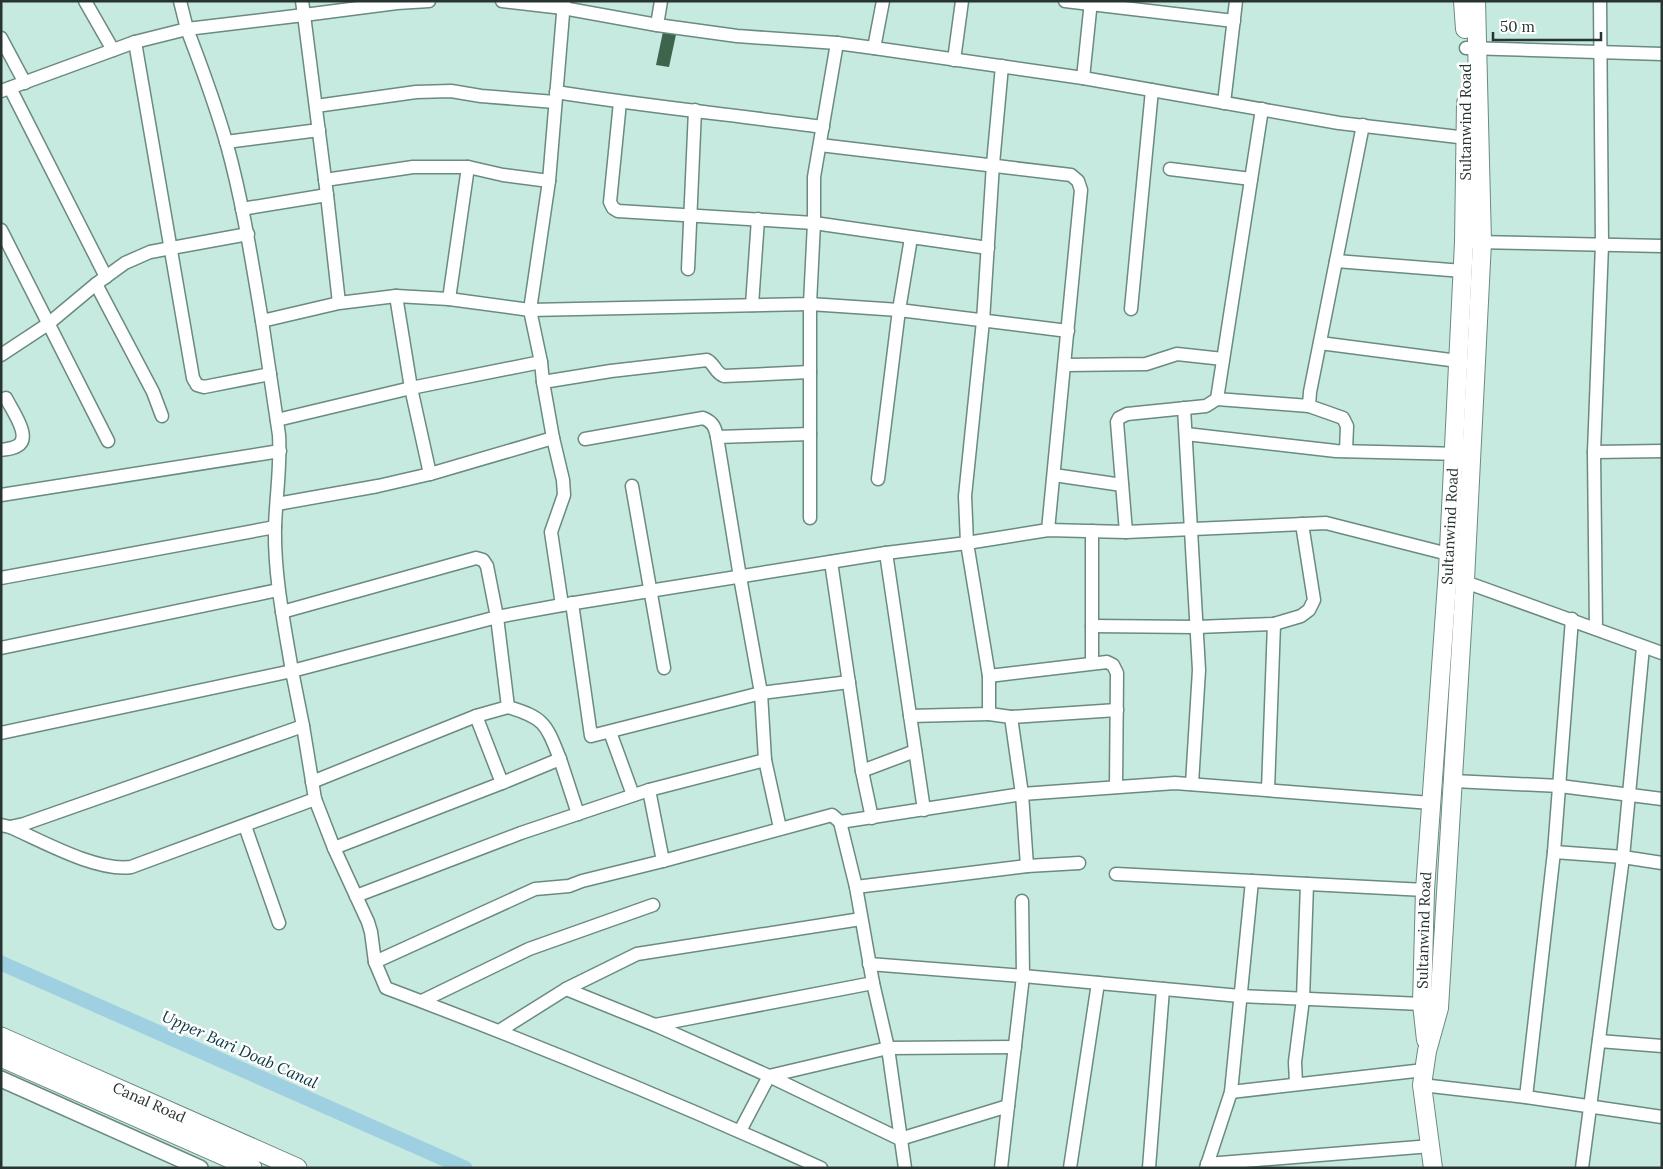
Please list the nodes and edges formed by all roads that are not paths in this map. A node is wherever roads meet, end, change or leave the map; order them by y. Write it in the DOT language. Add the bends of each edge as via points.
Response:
graph roads {
  1 [pos="85,1"];
  2 [pos="180,1"];
  3 [pos="302,1"];
  4 [pos="429,1"];
  5 [pos="502,1"];
  6 [pos="661,1"];
  7 [pos="883,1"];
  8 [pos="962,1"];
  9 [pos="1064,1"];
  10 [pos="1236,1"];
  11 [pos="1463,1"];
  12 [pos="1476,1"];
  13 [pos="1600,1"];
  14 [pos="1091,3"];
  15 [pos="564,5"];
  16 [pos="304,15"];
  17 [pos="1234,21"];
  18 [pos="656,25"];
  19 [pos="187,29"];
  20 [pos="1,38"];
  21 [pos="135,42"];
  22 [pos="837,43"];
  23 [pos="874,48"];
  24 [pos="1472,49"];
  25 [pos="112,50"];
  26 [pos="1600,53"];
  27 [pos="1662,54"];
  28 [pos="954,60"];
  29 [pos="1002,66"];
  30 [pos="1083,78"];
  31 [pos="25,82"];
  32 [pos="5,90"];
  33 [pos="1152,90"];
  34 [pos="555,97"];
  35 [pos="620,102"];
  36 [pos="1224,102"];
  37 [pos="316,106"];
  38 [pos="1262,109"];
  39 [pos="696,110"];
  40 [pos="1363,125"];
  41 [pos="822,127"];
  42 [pos="319,130"];
  43 [pos="1466,138"];
  44 [pos="226,142"];
  45 [pos="820,145"];
  46 [pos="993,164"];
  47 [pos="468,167"];
  48 [pos="1170,168"];
  49 [pos="1251,179"];
  50 [pos="325,180"];
  51 [pos="549,182"];
  52 [pos="327,196"];
  53 [pos="242,209"];
  54 [pos="690,215"];
  55 [pos="758,219"];
  56 [pos="814,223"];
  57 [pos="1,230"];
  58 [pos="248,234"];
  59 [pos="911,238"];
  60 [pos="1464,242"];
  61 [pos="1482,242"];
  62 [pos="1602,245"];
  63 [pos="1662,246"];
  64 [pos="988,248"];
  65 [pos="171,249"];
  66 [pos="1336,261"];
  67 [pos="688,270"];
  68 [pos="1462,271"];
  69 [pos="101,280"];
  70 [pos="396,296"];
  71 [pos="449,299"];
  72 [pos="339,303"];
  73 [pos="810,304"];
  74 [pos="752,305"];
  75 [pos="1131,309"];
  76 [pos="530,310"];
  77 [pos="899,310"];
  78 [pos="262,321"];
  79 [pos="983,321"];
  80 [pos="48,324"];
  81 [pos="1068,331"];
  82 [pos="1320,344"];
  83 [pos="1,354"];
  84 [pos="1223,359"];
  85 [pos="1458,361"];
  86 [pos="541,362"];
  87 [pos="1065,365"];
  88 [pos="810,372"];
  89 [pos="270,374"];
  90 [pos="543,382"];
  91 [pos="411,388"];
  92 [pos="3,396"];
  93 [pos="1217,399"];
  94 [pos="1309,406"];
  95 [pos="1184,408"];
  96 [pos="162,416"];
  97 [pos="277,420"];
  98 [pos="810,434"];
  99 [pos="1186,434"];
  100 [pos="717,437"];
  101 [pos="553,438"];
  102 [pos="585,439"];
  103 [pos="108,441"];
  104 [pos="1,450"];
  105 [pos="280,451"];
  106 [pos="1346,451"];
  107 [pos="1662,451"];
  108 [pos="1594,452"];
  109 [pos="1453,454"];
  110 [pos="1471,454"];
  111 [pos="430,474"];
  112 [pos="1054,475"];
  113 [pos="878,479"];
  114 [pos="632,486"];
  115 [pos="1122,486"];
  116 [pos="1,495"];
  117 [pos="277,504"];
  118 [pos="810,518"];
  119 [pos="1302,524"];
  120 [pos="275,527"];
  121 [pos="1191,529"];
  122 [pos="1048,530"];
  123 [pos="1092,531"];
  124 [pos="1126,532"];
  125 [pos="967,543"];
  126 [pos="886,553"];
  127 [pos="1448,555"];
  128 [pos="1466,558"];
  129 [pos="831,562"];
  130 [pos="1447,576"];
  131 [pos="740,577"];
  132 [pos="1,578"];
  133 [pos="1465,580"];
  134 [pos="278,590"];
  135 [pos="651,590"];
  136 [pos="567,604"];
  137 [pos="282,612"];
  138 [pos="497,617"];
  139 [pos="1572,619"];
  140 [pos="1274,624"];
  141 [pos="1092,626"];
  142 [pos="1197,627"];
  143 [pos="1596,629"];
  144 [pos="1643,647"];
  145 [pos="1,648"];
  146 [pos="1662,653"];
  147 [pos="1092,663"];
  148 [pos="664,668"];
  149 [pos="292,671"];
  150 [pos="989,676"];
  151 [pos="849,682"];
  152 [pos="761,693"];
  153 [pos="508,707"];
  154 [pos="1117,710"];
  155 [pos="989,714"];
  156 [pos="476,716"];
  157 [pos="910,716"];
  158 [pos="1011,717"];
  159 [pos="303,726"];
  160 [pos="610,732"];
  161 [pos="1,733"];
  162 [pos="915,751"];
  163 [pos="560,759"];
  164 [pos="765,760"];
  165 [pos="862,771"];
  166 [pos="1453,781"];
  167 [pos="312,782"];
  168 [pos="502,783"];
  169 [pos="1192,784"];
  170 [pos="1560,786"];
  171 [pos="1116,787"];
  172 [pos="649,790"];
  173 [pos="1268,790"];
  174 [pos="1022,794"];
  175 [pos="633,795"];
  176 [pos="1628,795"];
  177 [pos="315,799"];
  178 [pos="1662,799"];
  179 [pos="1431,803"];
  180 [pos="924,810"];
  181 [pos="578,814"];
  182 [pos="872,818"];
  183 [pos="840,822"];
  184 [pos="6,826"];
  185 [pos="245,826"];
  186 [pos="780,828"];
  187 [pos="334,848"];
  188 [pos="1554,852"];
  189 [pos="1623,857"];
  190 [pos="663,861"];
  191 [pos="1079,863"];
  192 [pos="1662,863"];
  193 [pos="1026,866"];
  194 [pos="1116,874"];
  195 [pos="1252,882"];
  196 [pos="1307,884"];
  197 [pos="856,888"];
  198 [pos="1426,890"];
  199 [pos="356,896"];
  200 [pos="1022,902"];
  201 [pos="653,905"];
  202 [pos="861,919"];
  203 [pos="279,923"];
  204 [pos="375,962"];
  205 [pos="870,964"];
  206 [pos="1023,976"];
  207 [pos="873,983"];
  208 [pos="1098,983"];
  209 [pos="566,989"];
  210 [pos="1163,989"];
  211 [pos="1240,996"];
  212 [pos="1303,999"];
  213 [pos="422,1001"];
  214 [pos="1422,1004"];
  215 [pos="656,1025"];
  216 [pos="499,1031"];
  217 [pos="1,1037"];
  218 [pos="1599,1041"];
  219 [pos="1662,1046"];
  220 [pos="1015,1047"];
  221 [pos="888,1048"];
  222 [pos="1427,1051"];
  223 [pos="1,1057"];
  224 [pos="769,1076"];
  225 [pos="1423,1078"];
  226 [pos="1,1079"];
  227 [pos="1296,1084"];
  228 [pos="1231,1092"];
  229 [pos="1526,1097"];
  230 [pos="1008,1106"];
  231 [pos="1590,1107"];
  232 [pos="1662,1118"];
  233 [pos="740,1131"];
  234 [pos="900,1139"];
  235 [pos="1431,1146"];
  236 [pos="1302,1162"];
  237 [pos="1206,1166"];
  238 [pos="200,1168"];
  239 [pos="252,1168"];
  240 [pos="297,1168"];
  241 [pos="821,1168"];
  242 [pos="905,1168"];
  243 [pos="1000,1168"];
  244 [pos="1070,1168"];
  245 [pos="1149,1168"];
  246 [pos="1434,1168"];
  247 [pos="1582,1168"];
  1 -- 25 [label="street"];
  2 -- 19 [label="street"];
  3 -- 16 [label="street"];
  4 -- 16 [label="street"];
  5 -- 15 [label="street"];
  6 -- 18 [label="street"];
  7 -- 23 [label="street"];
  8 -- 28 [label="street"];
  9 -- 14 [label="street"];
  10 -- 17 [label="street"];
  11 -- 24 [label="main road, Sultanwind Road"];
  12 -- 24 [label="main road"];
  13 -- 26 [label="street"];
  14 -- 17 [label="street"];
  14 -- 30 [label="street"];
  15 -- 18 [label="street"];
  15 -- 34 [label="street"];
  16 -- 19 [label="street"];
  16 -- 37 [label="street"];
  17 -- 36 [label="street"];
  18 -- 22 [label="street" via="737,36"];
  19 -- 21 [label="street"];
  19 -- 44 [label="street"];
  20 -- 31 [label="street"];
  21 -- 25 [label="street"];
  21 -- 65 [label="street"];
  22 -- 23 [label="street"];
  22 -- 41 [label="street"];
  23 -- 28 [label="street"];
  24 -- 26 [label="street"];
  24 -- 43 [label="main road, Sultanwind Road"];
  24 -- 61 [label="main road"];
  25 -- 31 [label="street"];
  26 -- 27 [label="street"];
  26 -- 62 [label="street"];
  28 -- 29 [label="street"];
  29 -- 30 [label="street"];
  29 -- 46 [label="street"];
  30 -- 33 [label="street"];
  31 -- 32 [label="street"];
  32 -- 69 [label="street"];
  33 -- 36 [label="street"];
  33 -- 75 [label="street"];
  34 -- 35 [label="street"];
  34 -- 37 [label="street" via="416,92"];
  34 -- 51 [label="street"];
  35 -- 39 [label="street"];
  35 -- 54 [label="street" via="610,202 613,208 618,211"];
  36 -- 38 [label="street"];
  37 -- 42 [label="street"];
  38 -- 40 [label="street"];
  38 -- 49 [label="street"];
  39 -- 41 [label="street"];
  39 -- 54 [label="street"];
  40 -- 43 [label="street"];
  40 -- 66 [label="street"];
  41 -- 45 [label="street"];
  42 -- 44 [label="street"];
  42 -- 50 [label="street"];
  43 -- 60 [label="main road, Sultanwind Road"];
  44 -- 53 [label="street"];
  45 -- 46 [label="street"];
  45 -- 56 [label="street" via="814,177"];
  46 -- 64 [label="street"];
  46 -- 81 [label="street" via="1071,175 1078,181 1081,190"];
  47 -- 50 [label="street" via="414,167"];
  47 -- 51 [label="street"];
  47 -- 71 [label="street"];
  48 -- 49 [label="street"];
  49 -- 84 [label="street"];
  50 -- 52 [label="street"];
  51 -- 76 [label="street"];
  52 -- 53 [label="street"];
  52 -- 72 [label="street"];
  53 -- 58 [label="street"];
  54 -- 55 [label="street"];
  54 -- 67 [label="street"];
  55 -- 56 [label="street"];
  55 -- 74 [label="street"];
  56 -- 59 [label="street"];
  56 -- 73 [label="street"];
  57 -- 80 [label="street"];
  58 -- 65 [label="street"];
  58 -- 78 [label="street"];
  59 -- 64 [label="street"];
  59 -- 77 [label="street"];
  60 -- 61 [label="street"];
  60 -- 68 [label="main road, Sultanwind Road"];
  61 -- 62 [label="street"];
  61 -- 110 [label="main road"];
  62 -- 63 [label="street"];
  62 -- 108 [label="street"];
  64 -- 79 [label="street"];
  65 -- 69 [label="street" via="150,252 125,263"];
  65 -- 89 [label="street" via="193,378 197,384 204,387"];
  66 -- 68 [label="street"];
  66 -- 82 [label="street"];
  68 -- 85 [label="main road, Sultanwind Road"];
  69 -- 80 [label="street"];
  69 -- 96 [label="street"];
  70 -- 71 [label="street"];
  70 -- 72 [label="street"];
  70 -- 91 [label="street"];
  71 -- 76 [label="street"];
  72 -- 78 [label="street"];
  73 -- 74 [label="street"];
  73 -- 77 [label="street"];
  73 -- 88 [label="street"];
  74 -- 76 [label="street"];
  76 -- 86 [label="street"];
  77 -- 79 [label="street"];
  77 -- 113 [label="street"];
  78 -- 89 [label="street"];
  79 -- 81 [label="street"];
  79 -- 125 [label="street" via="965,496"];
  80 -- 83 [label="street"];
  80 -- 103 [label="street"];
  81 -- 87 [label="street"];
  82 -- 85 [label="street"];
  82 -- 94 [label="street"];
  84 -- 87 [label="street" via="1177,354 1146,364"];
  84 -- 93 [label="street"];
  85 -- 109 [label="main road, Sultanwind Road"];
  86 -- 90 [label="street"];
  86 -- 91 [label="street"];
  87 -- 112 [label="street"];
  88 -- 90 [label="street" via="724,376 706,360"];
  88 -- 98 [label="street"];
  89 -- 97 [label="street"];
  90 -- 101 [label="street"];
  91 -- 97 [label="street"];
  91 -- 111 [label="street"];
  92 -- 104 [label="street" via="24,432 17,446"];
  93 -- 94 [label="street"];
  93 -- 95 [label="street" via="1206,406"];
  94 -- 106 [label="street" via="1343,418 1347,426"];
  95 -- 99 [label="street"];
  95 -- 115 [label="street" via="1127,414 1116,422"];
  97 -- 105 [label="street"];
  98 -- 100 [label="street"];
  98 -- 118 [label="street"];
  99 -- 106 [label="street"];
  99 -- 121 [label="street"];
  100 -- 102 [label="street" via="710,421 703,418"];
  100 -- 131 [label="street"];
  101 -- 111 [label="street"];
  101 -- 136 [label="street" via="564,494 551,532"];
  105 -- 116 [label="street"];
  105 -- 117 [label="street"];
  106 -- 109 [label="street"];
  107 -- 108 [label="street"];
  108 -- 143 [label="street"];
  109 -- 110 [label="street"];
  109 -- 127 [label="main road, Sultanwind Road"];
  110 -- 128 [label="main road"];
  111 -- 117 [label="street"];
  112 -- 115 [label="street"];
  112 -- 122 [label="street"];
  114 -- 135 [label="street"];
  115 -- 124 [label="street"];
  117 -- 120 [label="street"];
  119 -- 121 [label="street"];
  119 -- 127 [label="street" via="1326,523"];
  119 -- 140 [label="street" via="1314,600 1301,616"];
  120 -- 132 [label="street"];
  120 -- 134 [label="street"];
  121 -- 124 [label="street"];
  121 -- 142 [label="street"];
  122 -- 123 [label="street"];
  122 -- 125 [label="street"];
  123 -- 124 [label="street"];
  123 -- 141 [label="street"];
  125 -- 126 [label="street"];
  125 -- 150 [label="street"];
  126 -- 129 [label="street"];
  126 -- 157 [label="street"];
  127 -- 128 [label="street"];
  127 -- 130 [label="main road, Sultanwind Road"];
  128 -- 133 [label="main road"];
  129 -- 131 [label="street"];
  129 -- 151 [label="street"];
  130 -- 133 [label="street"];
  130 -- 179 [label="main road, Sultanwind Road"];
  131 -- 135 [label="street"];
  131 -- 152 [label="street"];
  133 -- 139 [label="street"];
  133 -- 166 [label="main road"];
  134 -- 137 [label="street"];
  134 -- 145 [label="street"];
  135 -- 136 [label="street"];
  135 -- 148 [label="street"];
  136 -- 138 [label="street"];
  136 -- 160 [label="street" via="591,736"];
  137 -- 138 [label="street" via="476,558 487,566"];
  137 -- 149 [label="street"];
  138 -- 149 [label="street"];
  138 -- 153 [label="street"];
  139 -- 143 [label="street"];
  139 -- 170 [label="street"];
  140 -- 142 [label="street"];
  140 -- 173 [label="street"];
  141 -- 142 [label="street"];
  141 -- 147 [label="street"];
  142 -- 169 [label="street" via="1199,670"];
  143 -- 144 [label="street"];
  144 -- 146 [label="street"];
  144 -- 176 [label="street"];
  147 -- 150 [label="street"];
  147 -- 154 [label="street" via="1114,665"];
  149 -- 159 [label="street"];
  149 -- 161 [label="street"];
  150 -- 155 [label="street"];
  151 -- 152 [label="street"];
  151 -- 165 [label="street"];
  152 -- 160 [label="street"];
  152 -- 164 [label="street"];
  153 -- 156 [label="street"];
  153 -- 163 [label="street" via="542,721"];
  154 -- 158 [label="street"];
  154 -- 171 [label="street"];
  155 -- 157 [label="street"];
  155 -- 158 [label="street"];
  156 -- 167 [label="street"];
  156 -- 168 [label="street"];
  157 -- 162 [label="street"];
  158 -- 174 [label="street"];
  159 -- 167 [label="street"];
  159 -- 184 [label="street"];
  160 -- 175 [label="street"];
  162 -- 165 [label="street"];
  162 -- 180 [label="street"];
  163 -- 168 [label="street"];
  163 -- 181 [label="street"];
  164 -- 172 [label="street"];
  164 -- 186 [label="street"];
  165 -- 182 [label="street"];
  166 -- 170 [label="street"];
  166 -- 222 [label="main road" via="1438,1008"];
  167 -- 177 [label="street"];
  168 -- 187 [label="street"];
  169 -- 171 [label="street"];
  169 -- 173 [label="street"];
  170 -- 176 [label="street"];
  170 -- 188 [label="street"];
  171 -- 174 [label="street"];
  172 -- 175 [label="street"];
  172 -- 190 [label="street"];
  173 -- 179 [label="street"];
  174 -- 180 [label="street"];
  174 -- 193 [label="street"];
  175 -- 181 [label="street"];
  176 -- 178 [label="street"];
  176 -- 189 [label="street"];
  177 -- 185 [label="street"];
  177 -- 187 [label="street"];
  179 -- 198 [label="main road, Sultanwind Road"];
  180 -- 182 [label="street"];
  181 -- 199 [label="street"];
  182 -- 183 [label="street"];
  183 -- 186 [label="street" via="832,815"];
  183 -- 197 [label="street"];
  184 -- 185 [label="street" via="91,862 120,868"];
  185 -- 203 [label="street"];
  186 -- 190 [label="street"];
  187 -- 199 [label="street"];
  188 -- 189 [label="street"];
  188 -- 229 [label="street"];
  189 -- 192 [label="street"];
  189 -- 218 [label="street"];
  190 -- 204 [label="street" via="569,886 535,889"];
  191 -- 193 [label="street"];
  193 -- 197 [label="street"];
  194 -- 195 [label="street"];
  195 -- 196 [label="street"];
  195 -- 211 [label="street"];
  196 -- 198 [label="street"];
  196 -- 212 [label="street"];
  197 -- 202 [label="street"];
  198 -- 214 [label="main road, Sultanwind Road"];
  199 -- 204 [label="street" via="371,932"];
  200 -- 206 [label="street"];
  201 -- 213 [label="street" via="529,949"];
  202 -- 205 [label="street"];
  202 -- 209 [label="street" via="637,954"];
  204 -- 213 [label="street" via="386,988"];
  205 -- 206 [label="street"];
  205 -- 207 [label="street"];
  206 -- 208 [label="street"];
  206 -- 220 [label="street"];
  207 -- 215 [label="street"];
  207 -- 221 [label="street"];
  208 -- 210 [label="street"];
  208 -- 244 [label="street"];
  209 -- 215 [label="street"];
  209 -- 216 [label="street"];
  210 -- 211 [label="street"];
  210 -- 245 [label="street"];
  211 -- 212 [label="street"];
  211 -- 228 [label="street"];
  212 -- 214 [label="street"];
  212 -- 227 [label="street" via="1295,1062"];
  213 -- 216 [label="street"];
  214 -- 222 [label="main road, Sultanwind Road"];
  215 -- 224 [label="street"];
  216 -- 233 [label="street"];
  217 -- 240 [label="main road, Canal Road"];
  218 -- 219 [label="street"];
  218 -- 231 [label="street"];
  220 -- 221 [label="street"];
  220 -- 230 [label="street"];
  221 -- 224 [label="street"];
  221 -- 234 [label="street"];
  222 -- 225 [label="main road"];
  223 -- 239 [label="main road, Canal Road"];
  224 -- 233 [label="street"];
  224 -- 234 [label="street"];
  225 -- 227 [label="street"];
  225 -- 229 [label="street"];
  225 -- 235 [label="main road"];
  226 -- 238 [label="street"];
  227 -- 228 [label="street"];
  228 -- 237 [label="street"];
  229 -- 231 [label="street"];
  230 -- 234 [label="street"];
  230 -- 243 [label="street"];
  231 -- 232 [label="street"];
  231 -- 247 [label="street"];
  233 -- 241 [label="street"];
  234 -- 242 [label="street"];
  235 -- 236 [label="street"];
  235 -- 246 [label="main road"];
  236 -- 237 [label="street"];
}
